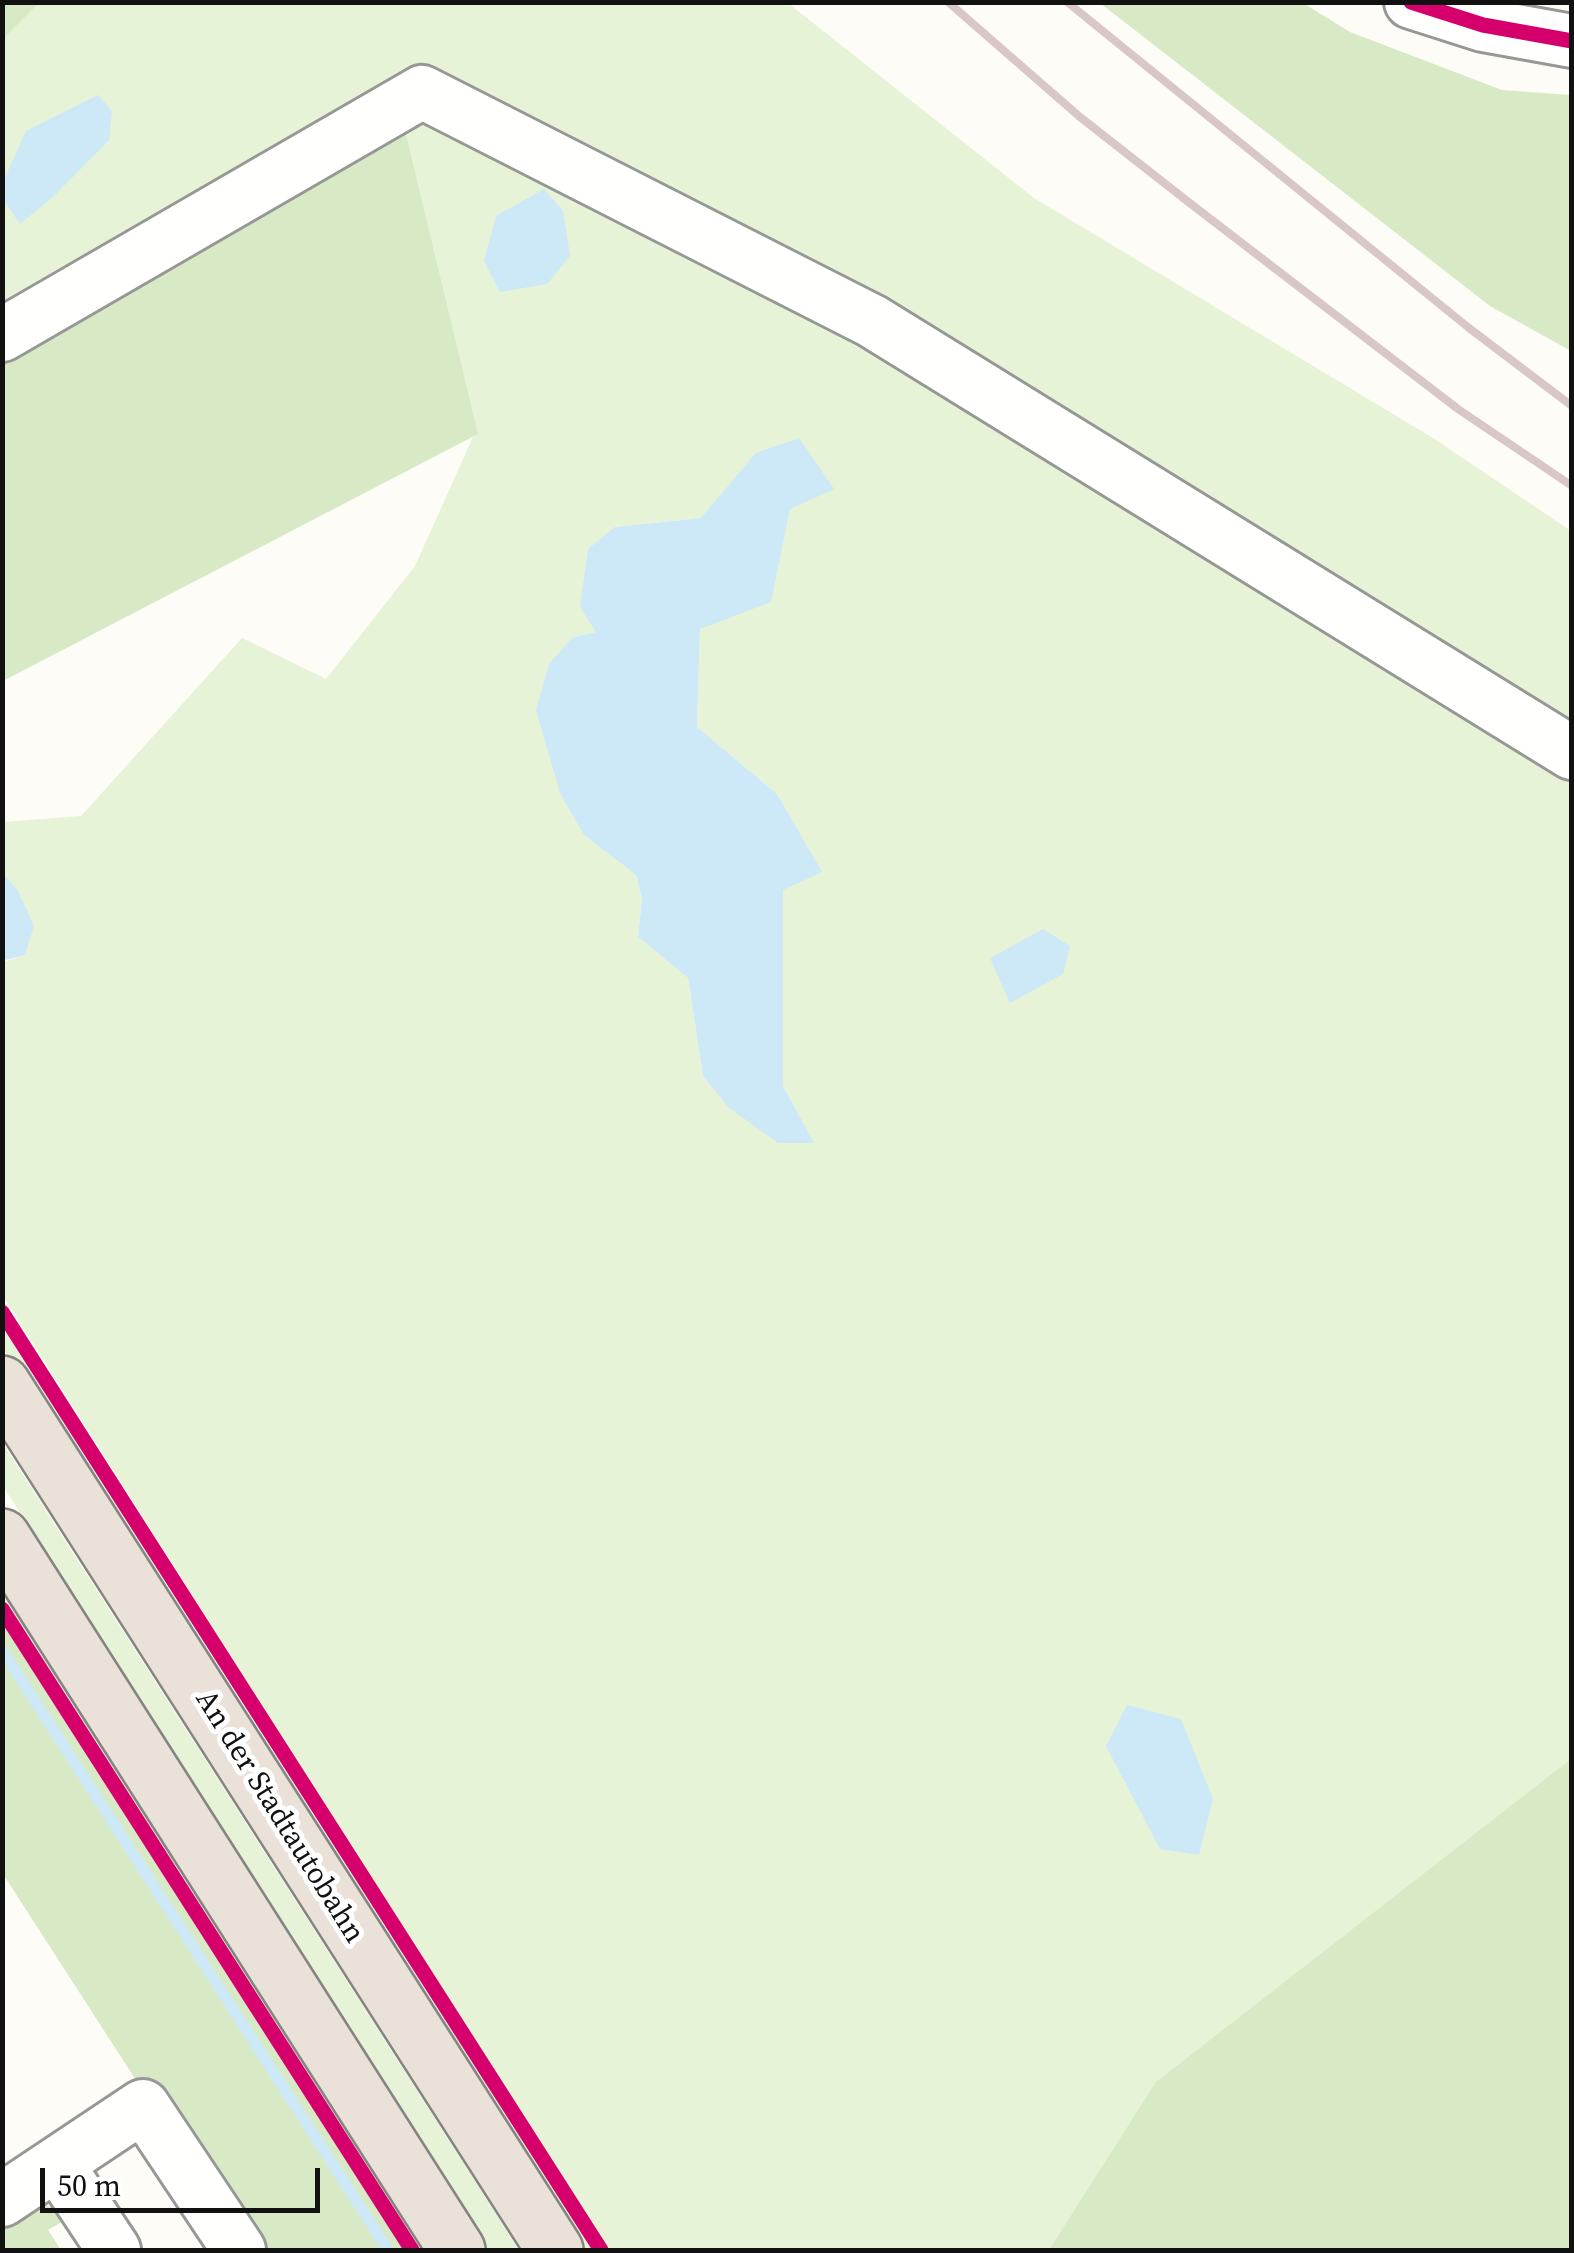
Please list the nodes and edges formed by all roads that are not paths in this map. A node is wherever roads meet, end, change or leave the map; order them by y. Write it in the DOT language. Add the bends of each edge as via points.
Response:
graph roads {
  1 [pos="1411,2"];
  2 [pos="1572,41"];
  3 [pos="2,334"];
  4 [pos="1572,753"];
  5 [pos="2,1384"];
  6 [pos="2,1537"];
  7 [pos="57,2164"];
  8 [pos="2,2200"];
  9 [pos="114,2250"];
  10 [pos="239,2250"];
  11 [pos="457,2250"];
  12 [pos="555,2250"];
  1 -- 2 [label="street" via="1483,25"];
  3 -- 4 [label="street" via="422,92 872,321"];
  5 -- 12 [label="highway, An der Stadtautobahn"];
  6 -- 11 [label="highway"];
  7 -- 8 [label="street"];
  7 -- 9 [label="street"];
  7 -- 10 [label="street" via="144,2106"];
}
